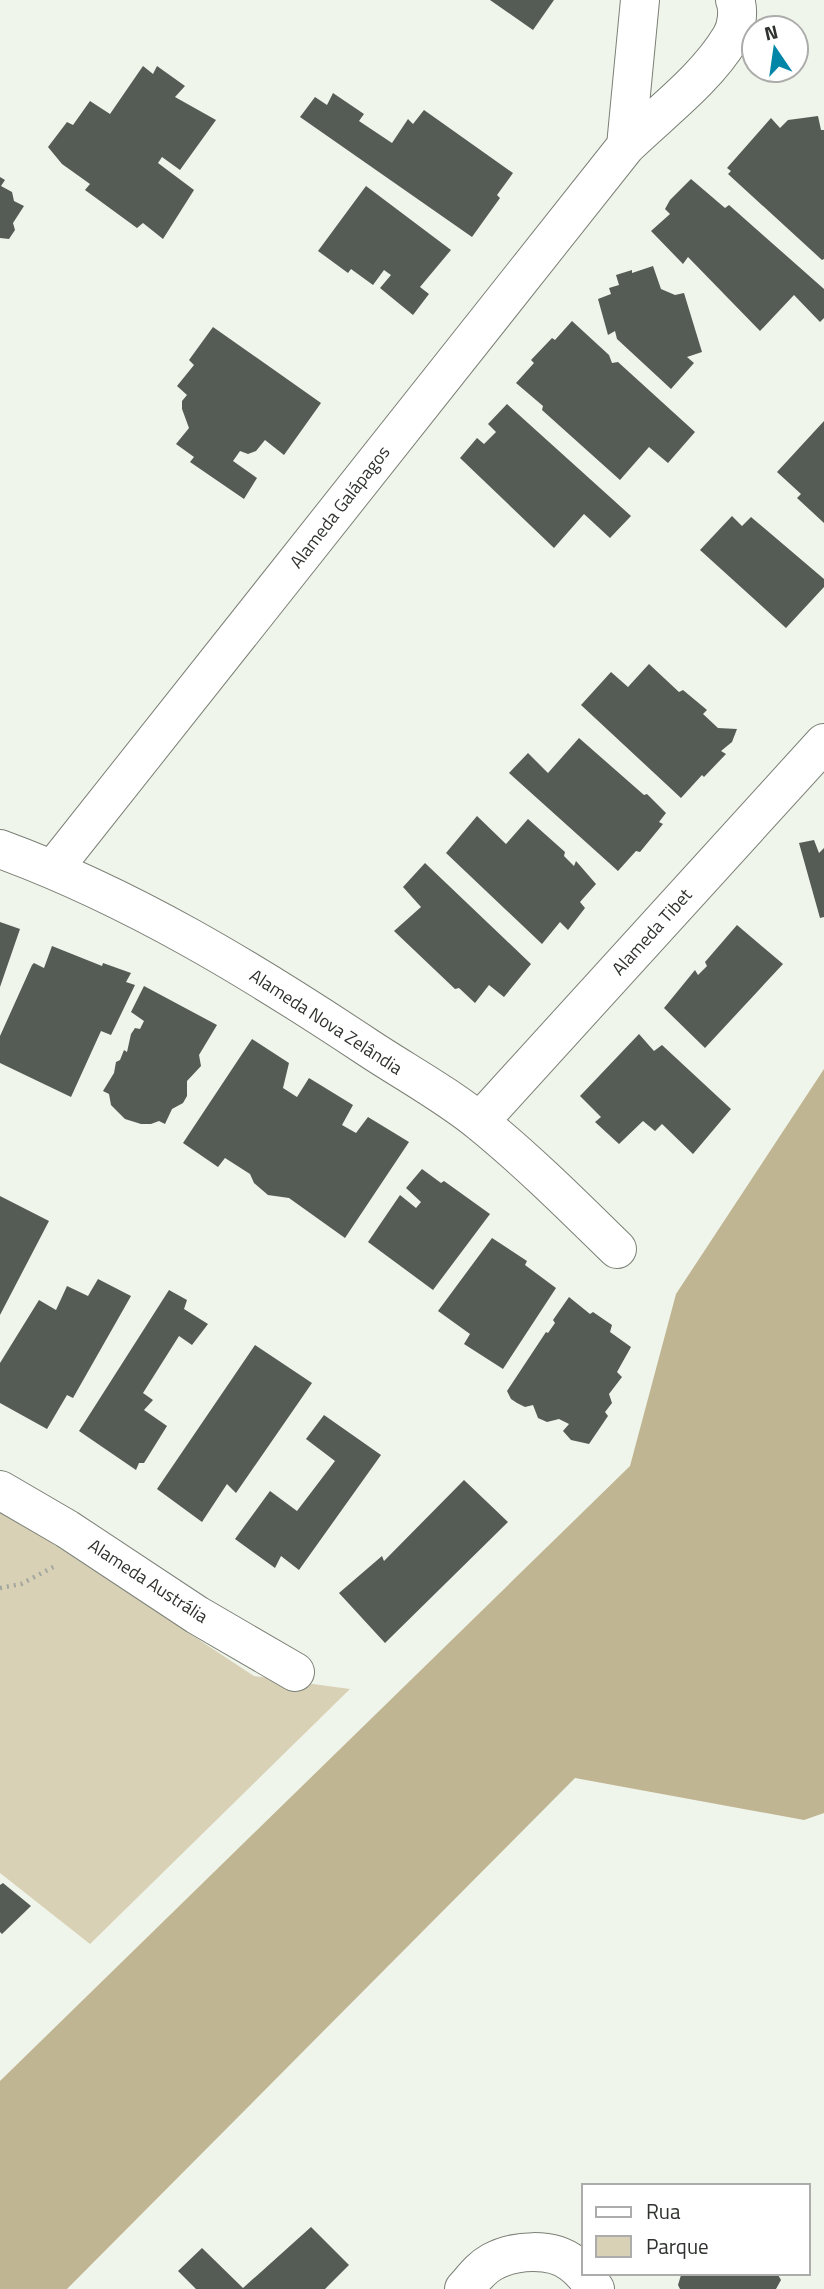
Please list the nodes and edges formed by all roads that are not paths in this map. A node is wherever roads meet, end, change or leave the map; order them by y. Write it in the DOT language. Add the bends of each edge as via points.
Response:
graph roads {
  1 [pos="640,0"];
  2 [pos="735,0"];
  3 [pos="626,146"];
  4 [pos="824,743"];
  5 [pos="0,849"];
  6 [pos="54,868"];
  7 [pos="480,1121"];
  8 [pos="617,1249"];
  9 [pos="0,1490"];
  10 [pos="296,1672"];
  11 [pos="582,2275"];
  12 [pos="582,2275"];
  13 [pos="464,2289"];
  14 [pos="594,2289"];
  1 -- 3 [label="street"];
  2 -- 3 [label="street, Alameda Galápagos" via="738,8 727,43 707,69"];
  3 -- 6 [label="street, Alameda Galápagos"];
  4 -- 7 [label="street, Alameda Tibet"];
  5 -- 6 [label="street, Alameda Nova Zelândia"];
  6 -- 7 [label="street, Alameda Nova Zelândia" via="161,921 290,996"];
  7 -- 8 [label="street, Alameda Nova Zelândia"];
  9 -- 10 [label="street, Alameda Austrália"];
  11 -- 13 [label="street" via="571,2262 552,2255 519,2253 490,2263"];
  12 -- 14 [label="street"];
}
